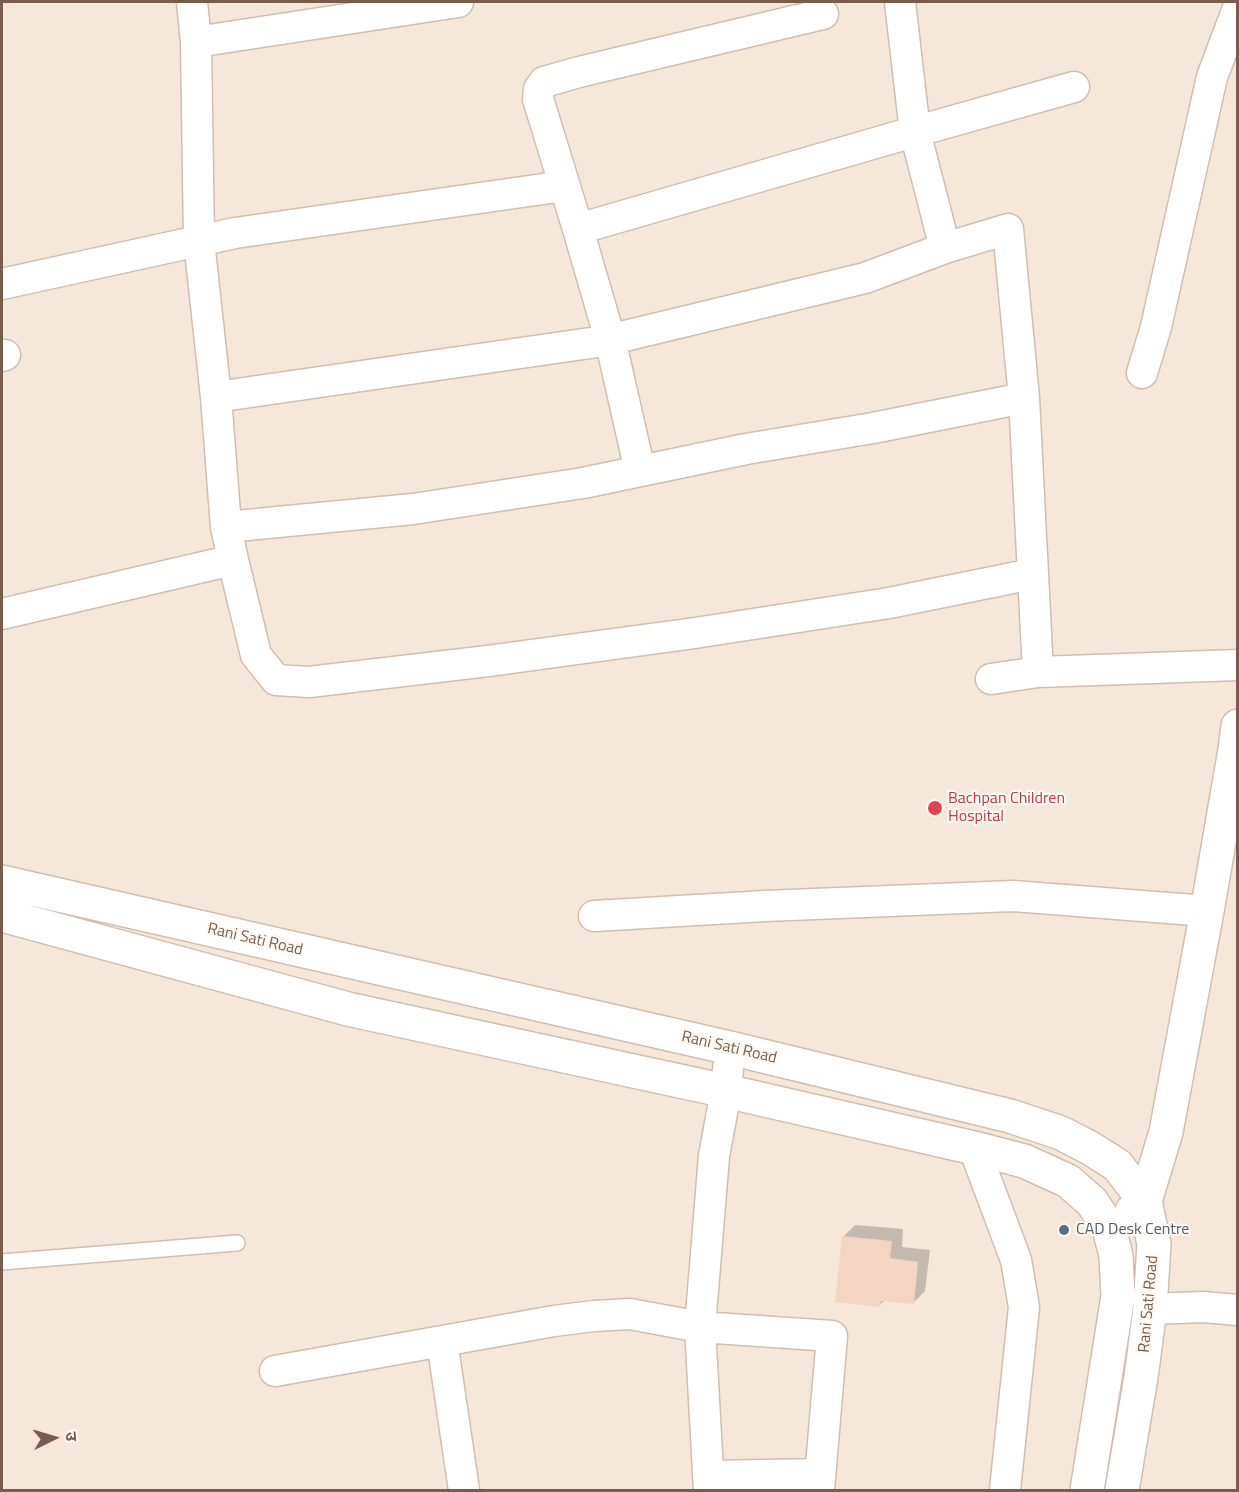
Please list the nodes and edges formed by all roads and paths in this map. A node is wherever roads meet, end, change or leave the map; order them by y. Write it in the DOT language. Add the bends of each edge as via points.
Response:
graph roads {
  1 [pos="192,2"];
  2 [pos="458,2"];
  3 [pos="900,2"];
  4 [pos="1228,2"];
  5 [pos="1238,7"];
  6 [pos="823,14"];
  7 [pos="196,42"];
  8 [pos="1074,87"];
  9 [pos="915,132"];
  10 [pos="564,186"];
  11 [pos="578,230"];
  12 [pos="199,241"];
  13 [pos="945,248"];
  14 [pos="2,284"];
  15 [pos="610,339"];
  16 [pos="1142,373"];
  17 [pos="216,397"];
  18 [pos="1024,398"];
  19 [pos="640,471"];
  20 [pos="226,527"];
  21 [pos="233,560"];
  22 [pos="1032,574"];
  23 [pos="2,614"];
  24 [pos="1238,665"];
  25 [pos="1038,672"];
  26 [pos="991,680"];
  27 [pos="1238,726"];
  28 [pos="2,882"];
  29 [pos="1207,911"];
  30 [pos="2,915"];
  31 [pos="594,916"];
  32 [pos="730,1048"];
  33 [pos="726,1091"];
  34 [pos="974,1148"];
  35 [pos="1145,1201"];
  36 [pos="1109,1228"];
  37 [pos="237,1243"];
  38 [pos="2,1262"];
  39 [pos="1150,1308"];
  40 [pos="1238,1310"];
  41 [pos="700,1327"];
  42 [pos="441,1341"];
  43 [pos="275,1371"];
  44 [pos="819,1482"];
  45 [pos="708,1483"];
  46 [pos="464,1491"];
  47 [pos="1005,1491"];
  48 [pos="1086,1491"];
  49 [pos="1122,1491"];
  1 -- 7 [label="street"];
  2 -- 7 [label="street"];
  3 -- 9 [label="street"];
  4 -- 5 [label="street"];
  5 -- 16 [label="street" via="1212,77 1156,327"];
  6 -- 10 [label="street" via="544,82 538,99"];
  7 -- 12 [label="street"];
  8 -- 9 [label="street"];
  9 -- 11 [label="street"];
  9 -- 13 [label="street"];
  10 -- 11 [label="street"];
  10 -- 12 [label="street"];
  11 -- 15 [label="street"];
  12 -- 14 [label="street"];
  12 -- 17 [label="street"];
  13 -- 15 [label="street" via="865,278"];
  13 -- 18 [label="street" via="1008,229"];
  15 -- 17 [label="street"];
  15 -- 19 [label="street"];
  17 -- 20 [label="street"];
  18 -- 19 [label="street"];
  18 -- 22 [label="street"];
  19 -- 20 [label="street" via="413,509"];
  20 -- 21 [label="street"];
  21 -- 22 [label="street" via="256,655 276,680 309,682 695,633 889,603"];
  21 -- 23 [label="street"];
  22 -- 25 [label="street"];
  24 -- 25 [label="street"];
  25 -- 26 [label="street"];
  27 -- 29 [label="street"];
  28 -- 32 [label="street, Rani Sati Road"];
  29 -- 31 [label="street" via="1013,896"];
  29 -- 35 [label="street" via="1166,1132"];
  30 -- 33 [label="street" via="348,1009"];
  32 -- 33 [label="street"];
  32 -- 35 [label="street, Rani Sati Road" via="1010,1116 1061,1133 1117,1165"];
  33 -- 34 [label="street"];
  33 -- 41 [label="street" via="714,1156"];
  34 -- 36 [label="street" via="1024,1161 1068,1181 1092,1202"];
  34 -- 47 [label="street" via="1016,1260 1024,1306"];
  35 -- 36 [label="street"];
  35 -- 39 [label="street, Rani Sati Road" via="1154,1244"];
  36 -- 48 [label="street" via="1116,1256 1118,1296"];
  37 -- 38 [label="lane"];
  39 -- 40 [label="street"];
  39 -- 49 [label="street, Rani Sati Road"];
  41 -- 42 [label="street" via="630,1314 554,1321"];
  41 -- 44 [label="street" via="832,1336"];
  41 -- 45 [label="street"];
  42 -- 43 [label="street"];
  42 -- 46 [label="street"];
  44 -- 45 [label="street"];
}
